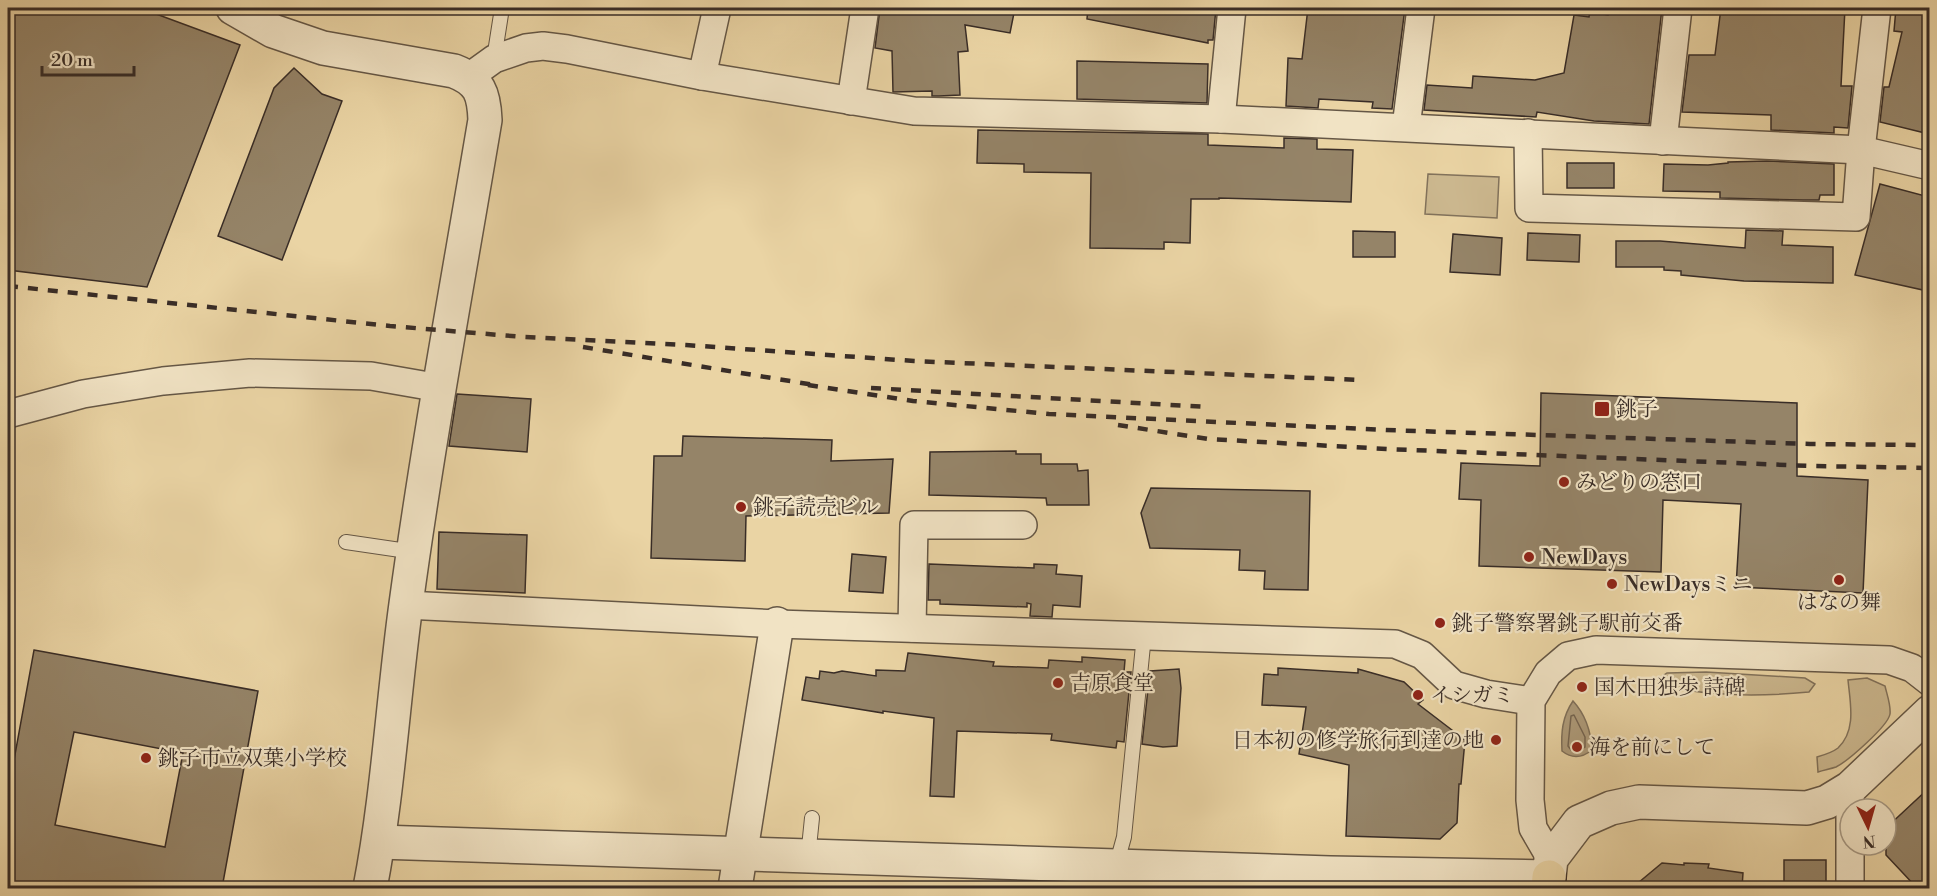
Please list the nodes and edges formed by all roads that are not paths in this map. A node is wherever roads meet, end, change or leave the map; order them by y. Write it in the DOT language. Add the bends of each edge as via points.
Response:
graph roads {
  1 [pos="233,8"];
  2 [pos="502,8"];
  3 [pos="717,8"];
  4 [pos="865,8"];
  5 [pos="1232,8"];
  6 [pos="1421,8"];
  7 [pos="1677,8"];
  8 [pos="1877,8"];
  9 [pos="481,68"];
  10 [pos="702,76"];
  11 [pos="851,101"];
  12 [pos="1221,119"];
  13 [pos="1406,127"];
  14 [pos="1528,133"];
  15 [pos="1663,141"];
  16 [pos="1861,150"];
  17 [pos="1929,166"];
  18 [pos="440,388"];
  19 [pos="8,414"];
  20 [pos="1023,525"];
  21 [pos="346,542"];
  22 [pos="414,552"];
  23 [pos="406,605"];
  24 [pos="777,624"];
  25 [pos="912,628"];
  26 [pos="1144,635"];
  27 [pos="1929,682"];
  28 [pos="1531,701"];
  29 [pos="1929,712"];
  30 [pos="1850,788"];
  31 [pos="812,818"];
  32 [pos="379,842"];
  33 [pos="741,855"];
  34 [pos="808,857"];
  35 [pos="1550,875"];
  36 [pos="1115,877"];
  37 [pos="1329,881"];
  38 [pos="370,888"];
  39 [pos="735,888"];
  40 [pos="1850,888"];
  1 -- 9 [label="street" via="273,31 323,48 454,71"];
  2 -- 9 [label="lane"];
  3 -- 10 [label="street"];
  4 -- 11 [label="street"];
  5 -- 12 [label="street"];
  6 -- 13 [label="street"];
  7 -- 15 [label="street"];
  8 -- 16 [label="street"];
  9 -- 10 [label="street" via="526,48 543,46"];
  9 -- 18 [label="street" via="485,120"];
  10 -- 11 [label="street"];
  11 -- 12 [label="street" via="914,111"];
  12 -- 13 [label="street"];
  13 -- 14 [label="street"];
  14 -- 15 [label="street"];
  14 -- 16 [label="street" via="1529,208 1856,217"];
  15 -- 16 [label="street"];
  16 -- 17 [label="street"];
  18 -- 19 [label="street" via="371,376 250,373 94,392"];
  18 -- 22 [label="street"];
  20 -- 25 [label="street" via="914,525"];
  21 -- 22 [label="lane"];
  22 -- 23 [label="street"];
  23 -- 24 [label="street"];
  23 -- 32 [label="street"];
  24 -- 25 [label="street"];
  24 -- 33 [label="street"];
  25 -- 26 [label="street"];
  26 -- 28 [label="street" via="1395,644 1422,654 1455,685"];
  26 -- 36 [label="lane" via="1124,837"];
  27 -- 28 [label="street" via="1912,668 1889,660 1596,650 1568,656 1548,672"];
  28 -- 35 [label="street" via="1532,819"];
  29 -- 30 [label="street"];
  30 -- 35 [label="street" via="1807,808 1639,802 1611,808 1579,822"];
  30 -- 40 [label="street"];
  31 -- 34 [label="lane"];
  32 -- 33 [label="street"];
  32 -- 38 [label="street"];
  33 -- 34 [label="street"];
  33 -- 39 [label="street"];
  34 -- 36 [label="street"];
  35 -- 37 [label="street"];
  36 -- 37 [label="street" via="1207,874"];
}
